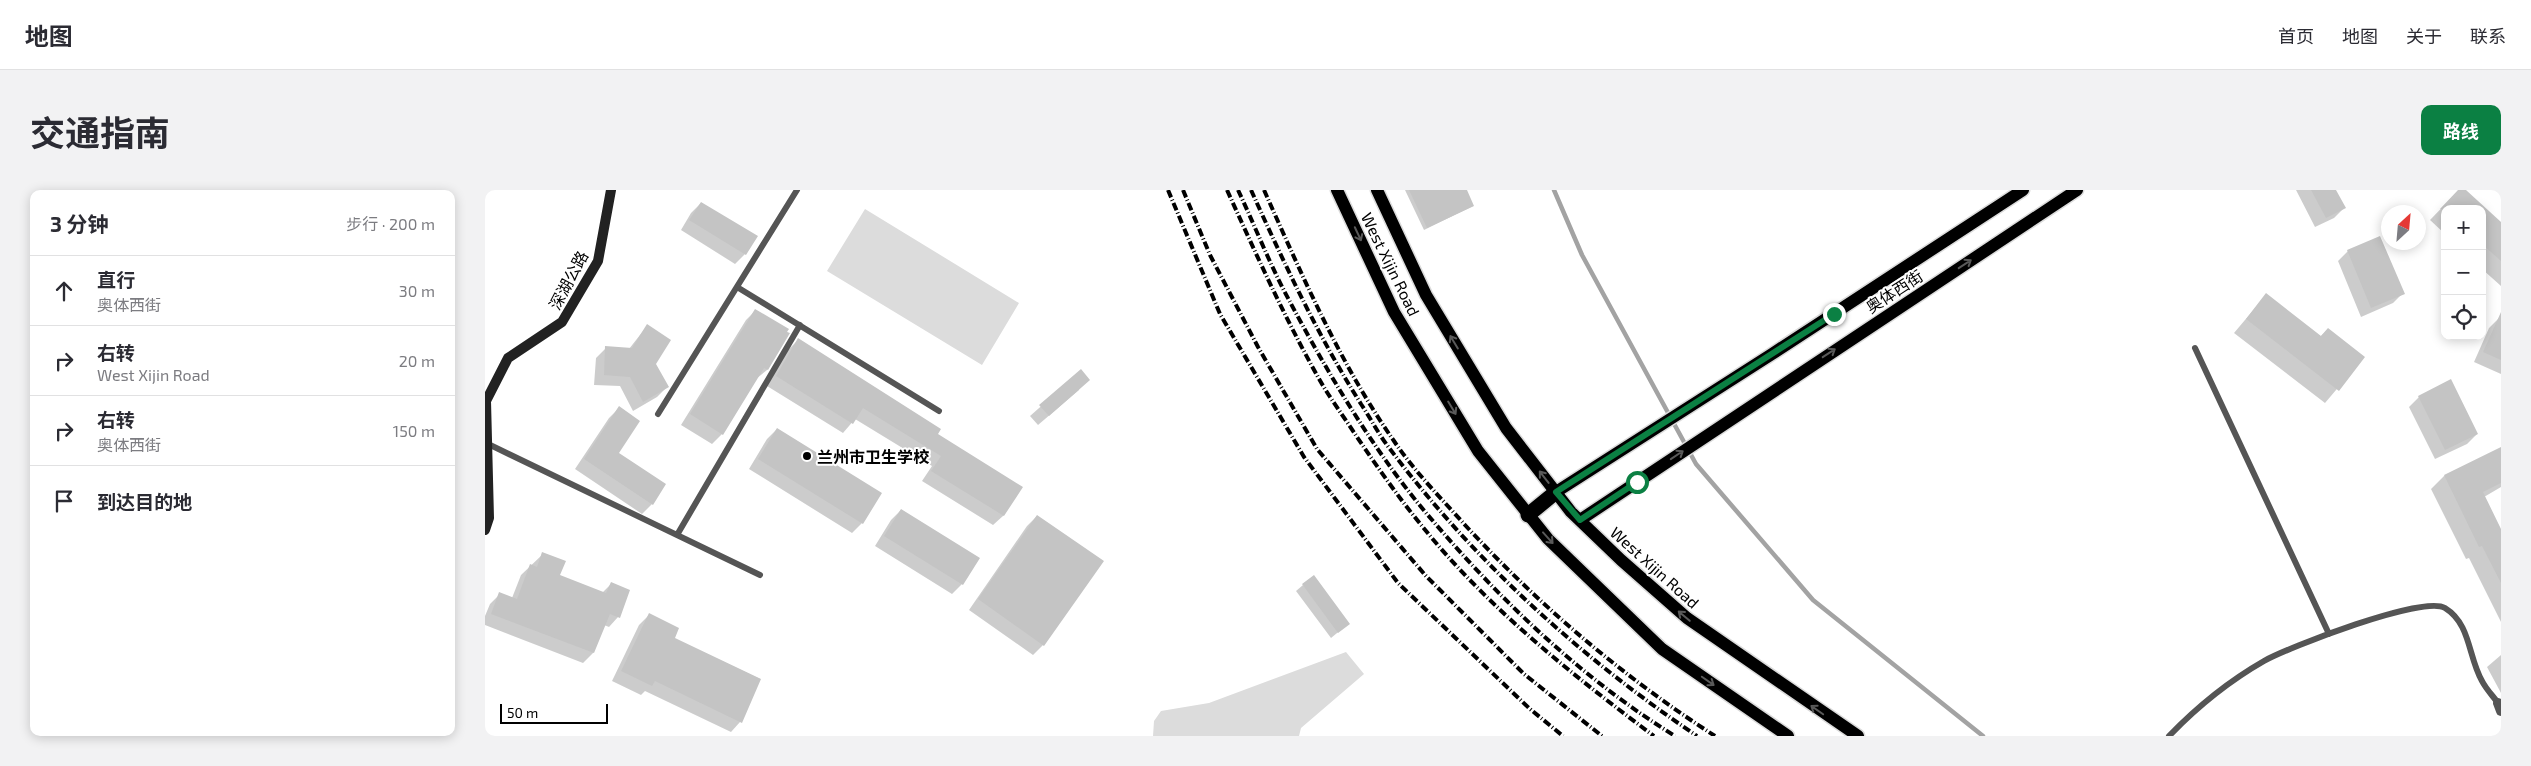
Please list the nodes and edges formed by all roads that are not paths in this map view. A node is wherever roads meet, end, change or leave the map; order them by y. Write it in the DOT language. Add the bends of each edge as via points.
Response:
graph roads {
  1 [pos="611,190"];
  2 [pos="797,190"];
  3 [pos="1337,190"];
  4 [pos="1377,190"];
  5 [pos="2023,190"];
  6 [pos="2077,190"];
  7 [pos="737,287"];
  8 [pos="800,325"];
  9 [pos="2195,348"];
  10 [pos="939,411"];
  11 [pos="658,414"];
  12 [pos="486,443"];
  13 [pos="486,491"];
  14 [pos="1556,492"];
  15 [pos="1528,515"];
  16 [pos="1580,520"];
  17 [pos="485,530"];
  18 [pos="677,535"];
  19 [pos="760,575"];
  20 [pos="2329,634"];
  21 [pos="2499,707"];
  22 [pos="1788,736"];
  23 [pos="1858,736"];
  24 [pos="2169,736"];
  1 -- 12 [label="main road, 深湖公路" via="598,262 562,322 508,358 486,401"];
  2 -- 7 [label="lane"];
  3 -- 15 [label="main road, West Xijin Road, one-way" via="1394,312 1478,451"];
  14 -- 4 [label="main road, West Xijin Road, one-way" via="1506,428 1426,294"];
  5 -- 14 [label="main road, 奥体西街"];
  16 -- 6 [label="main road, 奥体西街, one-way"];
  7 -- 8 [label="lane"];
  7 -- 11 [label="lane"];
  8 -- 10 [label="lane"];
  8 -- 18 [label="lane"];
  9 -- 20 [label="lane"];
  12 -- 13 [label="main road, 深湖公路"];
  12 -- 18 [label="lane"];
  13 -- 17 [label="main road, 深湖公路" via="489,518"];
  14 -- 15 [label="highway"];
  14 -- 16 [label="main road, West Xijin Road"];
  15 -- 22 [label="main road, West Xijin Road, one-way" via="1547,539 1662,649"];
  23 -- 16 [label="main road, West Xijin Road, one-way" via="1687,618"];
  18 -- 19 [label="lane"];
  20 -- 21 [label="lane" via="2420,606 2443,607 2460,620 2481,681"];
  20 -- 24 [label="lane" via="2265,660 2195,708"];
}
